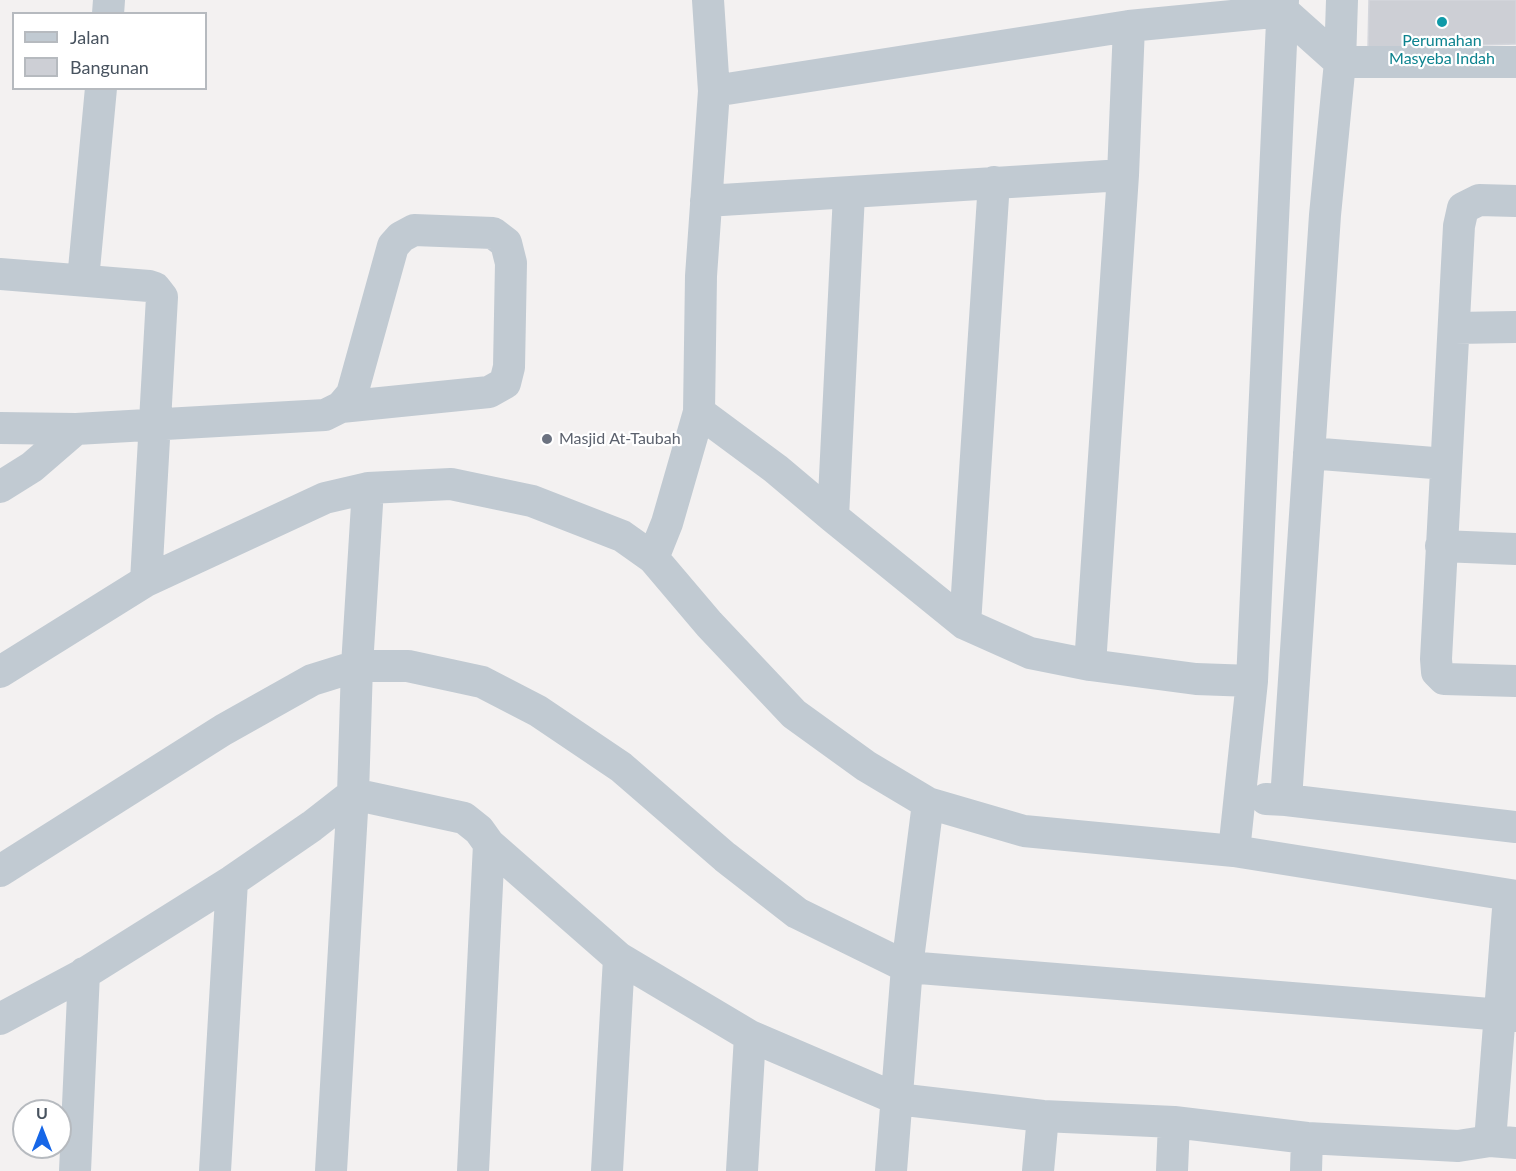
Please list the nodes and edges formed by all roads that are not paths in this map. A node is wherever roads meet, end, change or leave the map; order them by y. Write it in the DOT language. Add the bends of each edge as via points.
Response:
graph roads {
  1 [pos="708,0"];
  2 [pos="1342,0"];
  3 [pos="1283,5"];
  4 [pos="1128,26"];
  5 [pos="1340,62"];
  6 [pos="1516,62"];
  7 [pos="101,90"];
  8 [pos="714,91"];
  9 [pos="1123,175"];
  10 [pos="994,182"];
  11 [pos="849,194"];
  12 [pos="706,201"];
  13 [pos="1516,201"];
  14 [pos="0,274"];
  15 [pos="83,280"];
  16 [pos="1516,327"];
  17 [pos="1455,328"];
  18 [pos="340,407"];
  19 [pos="699,412"];
  20 [pos="155,425"];
  21 [pos="0,429"];
  22 [pos="76,429"];
  23 [pos="1309,453"];
  24 [pos="1446,464"];
  25 [pos="0,487"];
  26 [pos="368,488"];
  27 [pos="832,517"];
  28 [pos="1441,546"];
  29 [pos="1516,549"];
  30 [pos="653,558"];
  31 [pos="146,581"];
  32 [pos="965,624"];
  33 [pos="1090,665"];
  34 [pos="357,666"];
  35 [pos="0,672"];
  36 [pos="1252,681"];
  37 [pos="1516,681"];
  38 [pos="353,794"];
  39 [pos="1241,799"];
  40 [pos="1287,800"];
  41 [pos="928,803"];
  42 [pos="1516,827"];
  43 [pos="489,844"];
  44 [pos="1234,851"];
  45 [pos="0,871"];
  46 [pos="232,881"];
  47 [pos="1512,896"];
  48 [pos="619,958"];
  49 [pos="907,967"];
  50 [pos="84,974"];
  51 [pos="1508,1016"];
  52 [pos="0,1019"];
  53 [pos="750,1036"];
  54 [pos="897,1099"];
  55 [pos="1043,1116"];
  56 [pos="1174,1122"];
  57 [pos="1307,1138"];
  58 [pos="1503,1142"];
  59 [pos="1457,1158"];
  60 [pos="75,1171"];
  61 [pos="215,1171"];
  62 [pos="331,1171"];
  63 [pos="473,1171"];
  64 [pos="607,1171"];
  65 [pos="742,1171"];
  66 [pos="891,1171"];
  67 [pos="1038,1171"];
  68 [pos="1172,1171"];
  69 [pos="1306,1171"];
  1 -- 8 [label="street"];
  2 -- 5 [label="street"];
  3 -- 4 [label="street"];
  3 -- 5 [label="street"];
  3 -- 36 [label="street"];
  4 -- 8 [label="street"];
  4 -- 9 [label="street"];
  5 -- 6 [label="street"];
  5 -- 23 [label="street" via="1324,215"];
  7 -- 15 [label="street"];
  8 -- 12 [label="street"];
  9 -- 10 [label="street"];
  9 -- 33 [label="street"];
  10 -- 11 [label="street"];
  10 -- 32 [label="street"];
  11 -- 12 [label="street"];
  11 -- 27 [label="street"];
  12 -- 19 [label="street"];
  13 -- 17 [label="street" via="1479,200 1463,208"];
  14 -- 15 [label="street"];
  15 -- 20 [label="street" via="149,286 162,297"];
  16 -- 17 [label="street"];
  17 -- 24 [label="street"];
  18 -- 18 [label="street" via="489,392 505,383 509,368 511,262 506,243 493,233 414,230 401,237 393,246 352,394"];
  18 -- 20 [label="street" via="325,415"];
  19 -- 27 [label="street"];
  19 -- 30 [label="street" via="668,524"];
  20 -- 22 [label="street"];
  20 -- 31 [label="street"];
  21 -- 22 [label="street"];
  22 -- 25 [label="street" via="32,467"];
  23 -- 24 [label="street"];
  23 -- 40 [label="street"];
  24 -- 28 [label="street"];
  26 -- 30 [label="street" via="451,484 532,501 622,536"];
  26 -- 31 [label="street" via="325,498"];
  26 -- 34 [label="street"];
  27 -- 32 [label="street"];
  28 -- 29 [label="street"];
  28 -- 37 [label="street" via="1437,672 1443,679"];
  30 -- 41 [label="street" via="709,624 795,714"];
  31 -- 35 [label="street"];
  32 -- 33 [label="street" via="1030,653"];
  33 -- 36 [label="street" via="1196,679"];
  34 -- 38 [label="street"];
  34 -- 45 [label="street" via="312,680 223,730"];
  34 -- 49 [label="street" via="408,666 482,682 538,711 621,767 797,914"];
  36 -- 39 [label="street"];
  38 -- 43 [label="street" via="464,818"];
  38 -- 46 [label="street"];
  38 -- 62 [label="street"];
  39 -- 40 [label="street"];
  39 -- 44 [label="street"];
  40 -- 42 [label="street"];
  41 -- 44 [label="street" via="1024,831"];
  41 -- 49 [label="street"];
  43 -- 48 [label="street"];
  43 -- 63 [label="street"];
  44 -- 47 [label="street"];
  46 -- 50 [label="street"];
  46 -- 61 [label="street"];
  47 -- 51 [label="street"];
  48 -- 53 [label="street"];
  48 -- 64 [label="street"];
  49 -- 51 [label="street"];
  49 -- 54 [label="street"];
  50 -- 52 [label="street"];
  50 -- 60 [label="street"];
  51 -- 58 [label="street" via="1494,1071"];
  53 -- 54 [label="street"];
  53 -- 65 [label="street"];
  54 -- 55 [label="street"];
  54 -- 66 [label="street"];
  55 -- 56 [label="street"];
  55 -- 67 [label="street"];
  56 -- 57 [label="street"];
  56 -- 68 [label="street"];
  57 -- 59 [label="street"];
  57 -- 69 [label="street"];
  58 -- 59 [label="street"];
}
